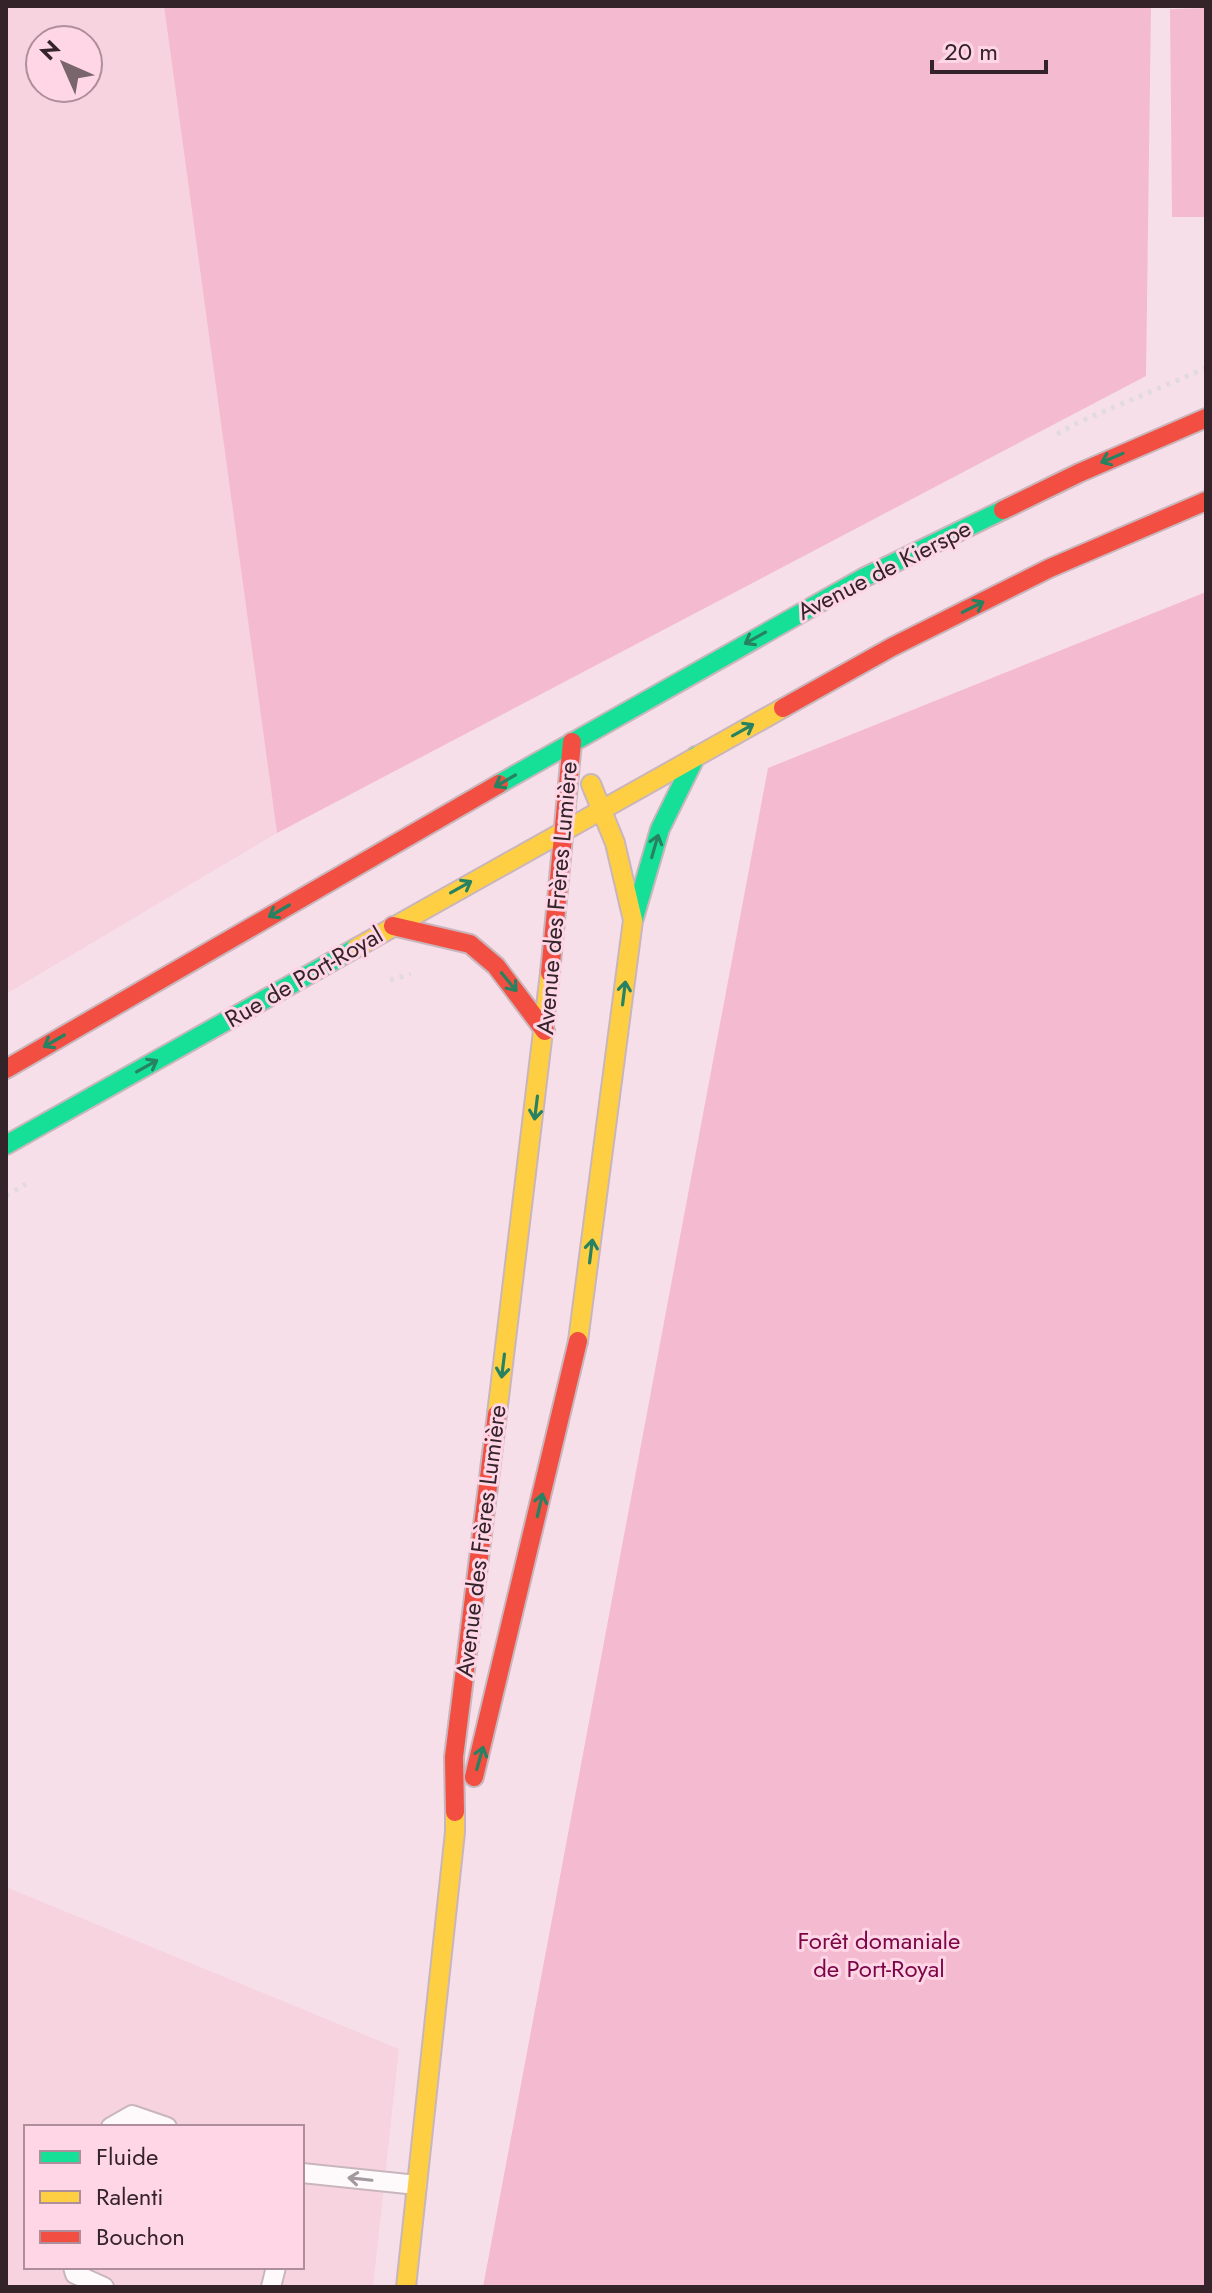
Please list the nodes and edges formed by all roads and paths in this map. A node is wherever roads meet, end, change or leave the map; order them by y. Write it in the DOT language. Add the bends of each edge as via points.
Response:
graph roads {
  1 [pos="1206,418"];
  2 [pos="1206,501"];
  3 [pos="572,742"];
  4 [pos="696,756"];
  5 [pos="602,809"];
  6 [pos="565,829"];
  7 [pos="633,920"];
  8 [pos="393,926"];
  9 [pos="545,1031"];
  10 [pos="6,1069"];
  11 [pos="6,1145"];
  12 [pos="455,1832"];
  13 [pos="114,2125"];
  14 [pos="161,2125"];
  15 [pos="304,2173"];
  16 [pos="417,2185"];
  17 [pos="74,2269"];
  18 [pos="104,2287"];
  19 [pos="406,2287"];
  1 -- 3 [label="main road, Avenue de Kierspe, one-way" via="863,578"];
  4 -- 2 [label="main road, one-way" via="892,647 1024,581"];
  3 -- 5 [label="main road, Avenue des Frères Lumière"];
  3 -- 6 [label="main road, Avenue des Frères Lumière"];
  3 -- 10 [label="main road, one-way"];
  4 -- 5 [label="main road"];
  7 -- 4 [label="main road, one-way" via="660,829"];
  5 -- 6 [label="main road, Rue de Port-Royal"];
  5 -- 7 [label="main road, Avenue des Frères Lumière"];
  8 -- 6 [label="main road, Rue de Port-Royal, one-way"];
  6 -- 9 [label="main road, Avenue des Frères Lumière"];
  12 -- 7 [label="main road, Avenue des Frères Lumière, one-way" via="480,1761 581,1328"];
  8 -- 9 [label="main road, one-way" via="470,944 496,966"];
  11 -- 8 [label="main road, Rue de Port-Royal, one-way"];
  9 -- 12 [label="main road, Avenue des Frères Lumière, one-way" via="454,1757"];
  12 -- 16 [label="main road, Avenue des Frères Lumière"];
  13 -- 14 [label="lane" via="132,2115"];
  16 -- 15 [label="lane, one-way"];
  16 -- 19 [label="main road, Avenue des Frères Lumière"];
  17 -- 18 [label="lane"];
}
